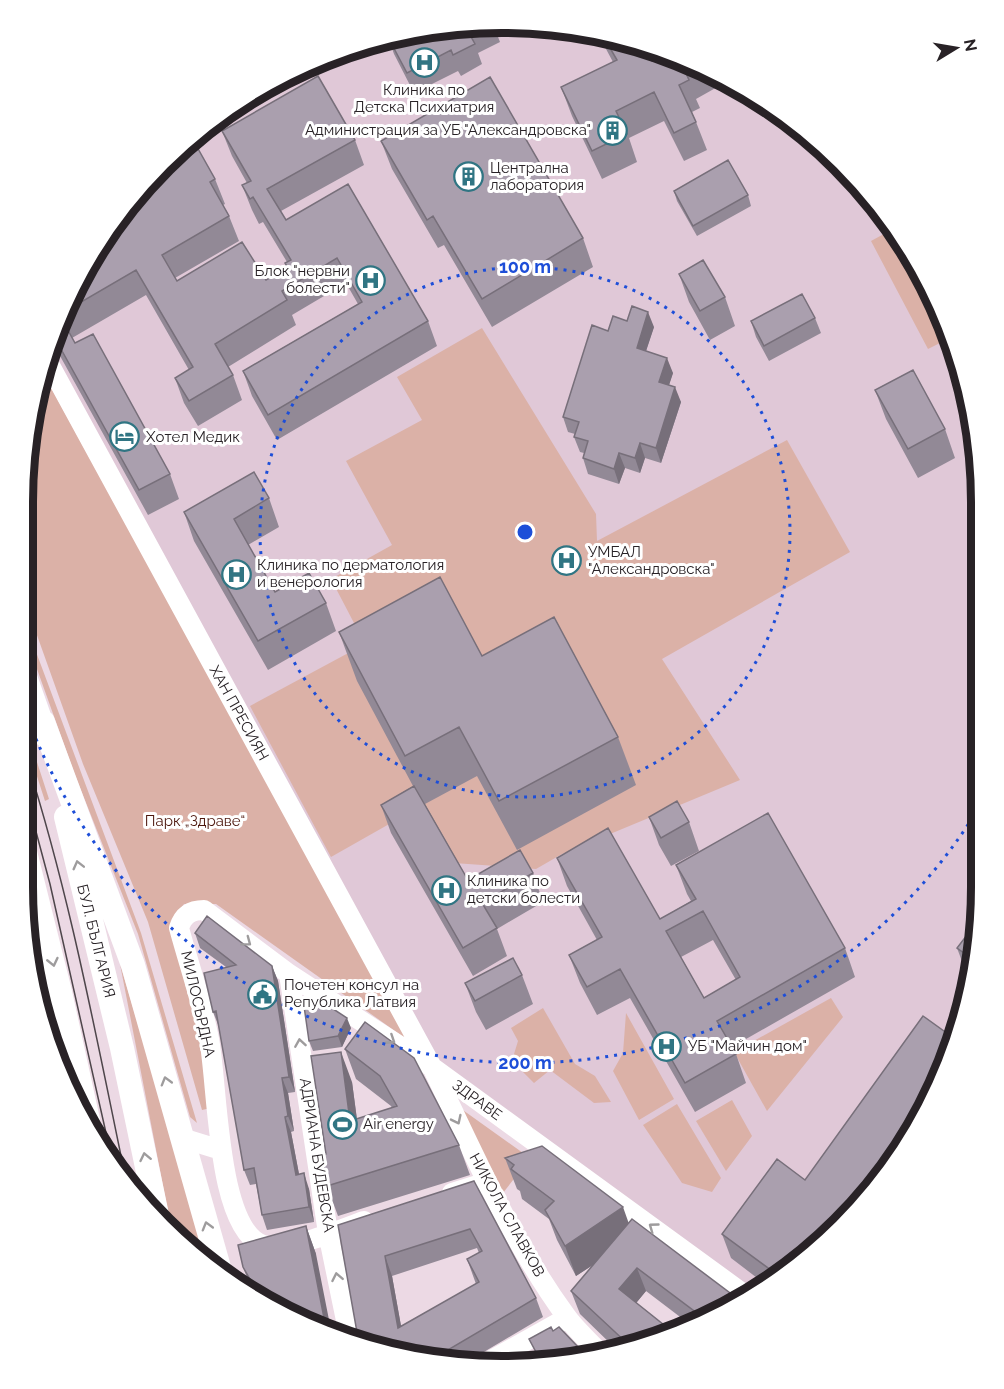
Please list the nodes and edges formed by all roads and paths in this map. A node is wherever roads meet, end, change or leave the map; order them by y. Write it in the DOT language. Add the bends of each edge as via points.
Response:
graph roads {
  1 [pos="52,370"];
  2 [pos="33,698"];
  3 [pos="43,722"];
  4 [pos="33,879"];
  5 [pos="204,910"];
  6 [pos="290,974"];
  7 [pos="432,1067"];
  8 [pos="83,1097"];
  9 [pos="182,1138"];
  10 [pos="221,1150"];
  11 [pos="487,1182"];
  12 [pos="430,1200"];
  13 [pos="154,1202"];
  14 [pos="385,1215"];
  15 [pos="328,1233"];
  16 [pos="217,1260"];
  17 [pos="740,1291"];
  18 [pos="567,1318"];
  19 [pos="348,1330"];
  20 [pos="594,1347"];
  21 [pos="499,1356"];
  1 -- 7 [label="street, ХАН ПРЕСИЯН"];
  2 -- 3 [label="main road, БУЛ. БЪЛГАРИЯ"];
  9 -- 3 [label="main road, one-way" via="133,965"];
  13 -- 3 [label="main road, БУЛ. БЪЛГАРИЯ, one-way" via="122,1048"];
  4 -- 8 [label="main road, one-way"];
  5 -- 6 [label="street, ЗДРАВЕ, one-way"];
  5 -- 10 [label="street, МИЛОСЪРДНА" via="188,914 179,928 209,1039"];
  6 -- 7 [label="street, ЗДРАВЕ, one-way"];
  15 -- 6 [label="street, АДРИАНА БУДЕВСКА, one-way"];
  7 -- 11 [label="street, НИКОЛА СЛАВКОВ, one-way"];
  17 -- 7 [label="street, ЗДРАВЕ, one-way"];
  9 -- 10 [label="street"];
  16 -- 9 [label="main road, one-way"];
  10 -- 15 [label="street, МИЛОСЪРДНА" via="238,1221 248,1235 262,1245 279,1247"];
  11 -- 12 [label="street"];
  11 -- 18 [label="street, НИКОЛА СЛАВКОВ"];
  14 -- 15 [label="street"];
  19 -- 15 [label="street, АДРИАНА БУДЕВСКА, one-way"];
  18 -- 20 [label="street, НИКОЛА СЛАВКОВ"];
  18 -- 21 [label="street"];
}
